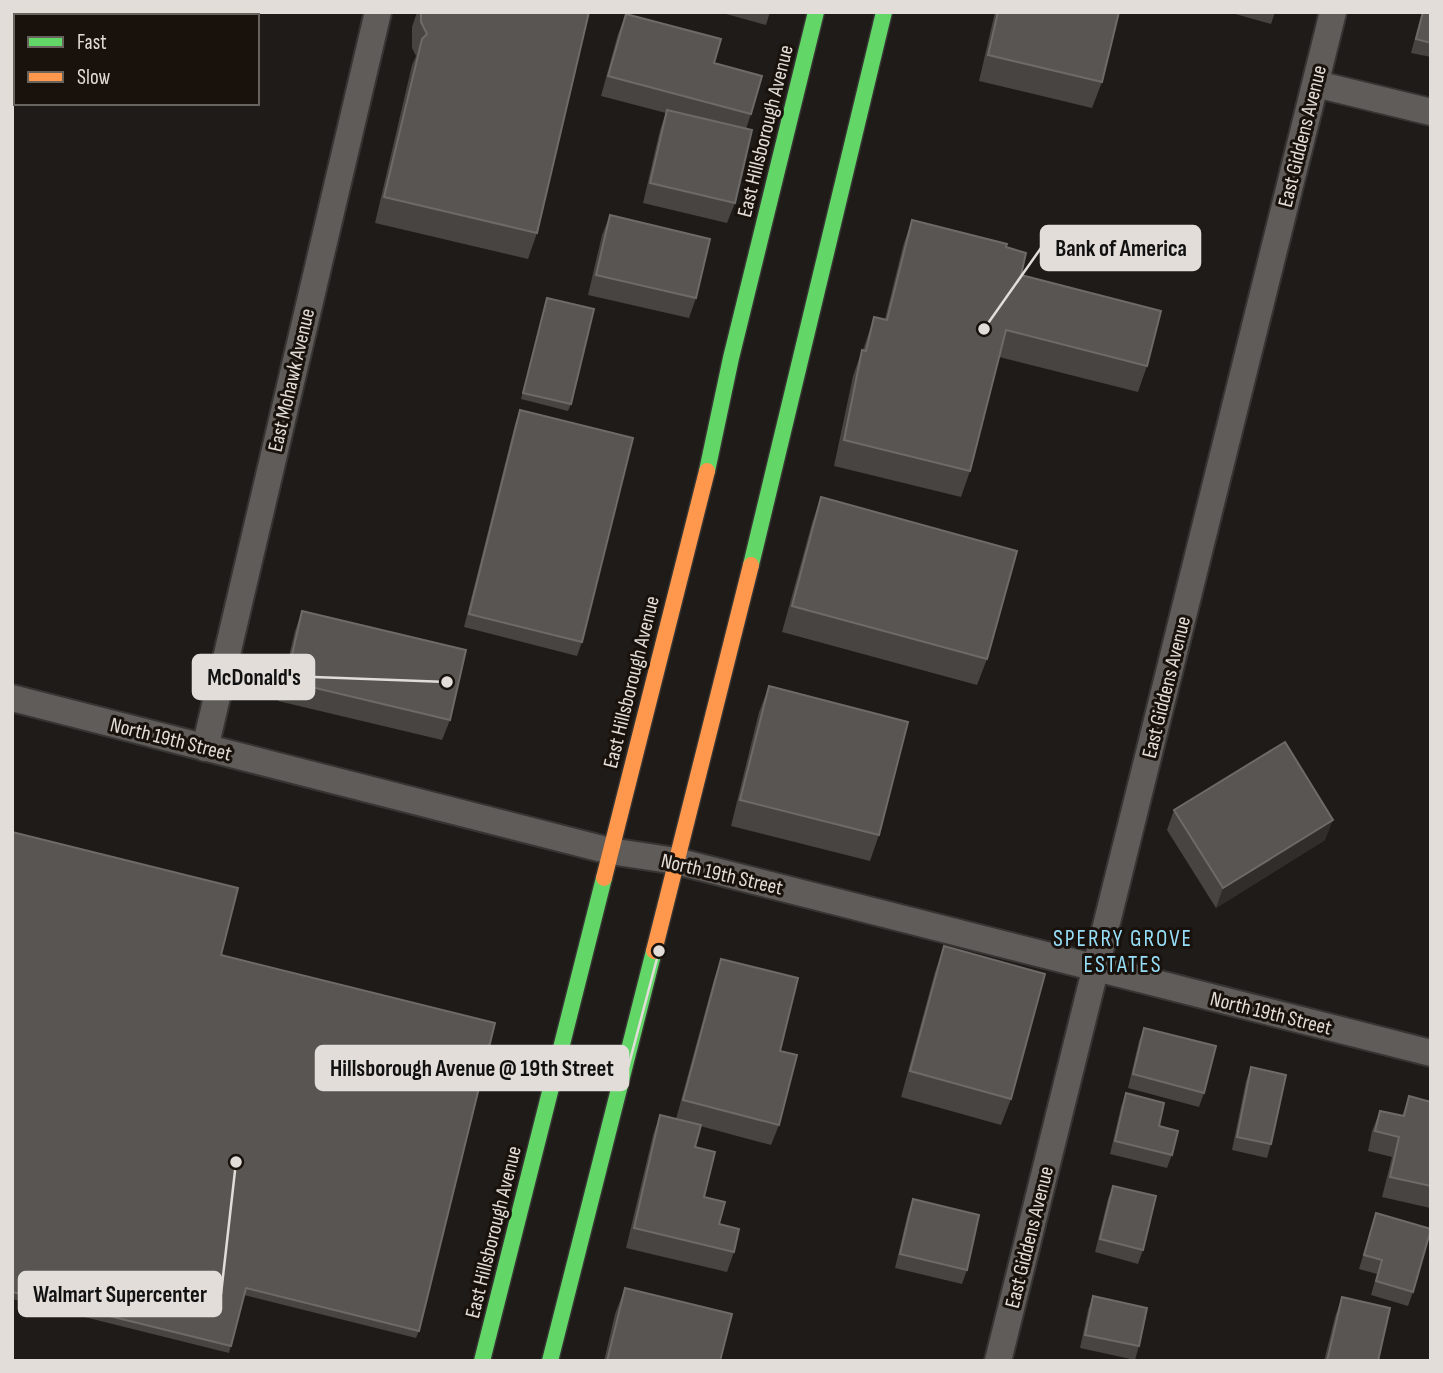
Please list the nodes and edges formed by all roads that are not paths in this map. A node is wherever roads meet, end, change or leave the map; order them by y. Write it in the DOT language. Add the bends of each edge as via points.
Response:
graph roads {
  1 [pos="378,12"];
  2 [pos="816,12"];
  3 [pos="884,12"];
  4 [pos="1333,12"];
  5 [pos="1316,84"];
  6 [pos="1431,112"];
  7 [pos="12,698"];
  8 [pos="205,748"];
  9 [pos="610,850"];
  10 [pos="676,861"];
  11 [pos="1097,968"];
  12 [pos="1431,1053"];
  13 [pos="482,1361"];
  14 [pos="550,1361"];
  15 [pos="998,1361"];
  1 -- 8 [label="street, East Mohawk Avenue"];
  2 -- 9 [label="main road, East Hillsborough Avenue" via="703,490"];
  3 -- 10 [label="main road"];
  4 -- 5 [label="street, East Giddens Avenue"];
  5 -- 6 [label="street"];
  5 -- 11 [label="street, East Giddens Avenue"];
  7 -- 8 [label="street, North 19th Street"];
  8 -- 9 [label="street, North 19th Street"];
  9 -- 10 [label="street, North 19th Street"];
  9 -- 13 [label="main road, East Hillsborough Avenue"];
  10 -- 11 [label="street, North 19th Street"];
  10 -- 14 [label="main road"];
  11 -- 12 [label="street, North 19th Street"];
  11 -- 15 [label="street, East Giddens Avenue"];
}
